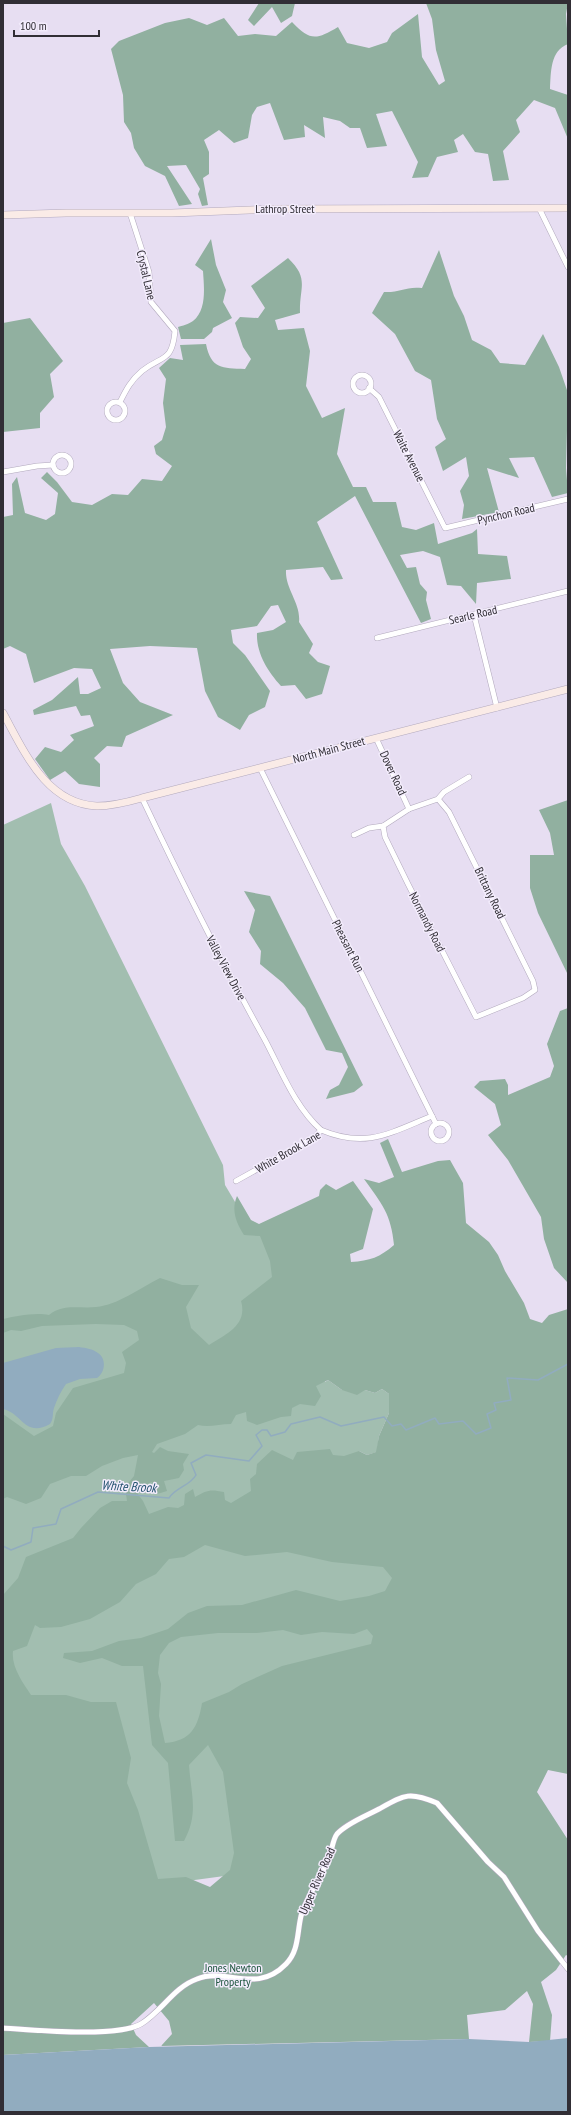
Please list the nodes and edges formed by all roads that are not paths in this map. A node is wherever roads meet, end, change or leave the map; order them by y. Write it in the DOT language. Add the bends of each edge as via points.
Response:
graph roads {
  1 [pos="539,208"];
  2 [pos="568,208"];
  3 [pos="130,213"];
  4 [pos="3,215"];
  5 [pos="568,267"];
  6 [pos="369,388"];
  7 [pos="120,402"];
  8 [pos="53,465"];
  9 [pos="3,472"];
  10 [pos="568,499"];
  11 [pos="445,528"];
  12 [pos="568,591"];
  13 [pos="474,615"];
  14 [pos="377,638"];
  15 [pos="568,689"];
  16 [pos="497,708"];
  17 [pos="3,713"];
  18 [pos="376,738"];
  19 [pos="260,768"];
  20 [pos="469,777"];
  21 [pos="142,798"];
  22 [pos="438,799"];
  23 [pos="410,809"];
  24 [pos="383,826"];
  25 [pos="354,835"];
  26 [pos="476,1017"];
  27 [pos="432,1116"];
  28 [pos="436,1124"];
  29 [pos="321,1130"];
  30 [pos="236,1182"];
  31 [pos="568,1969"];
  32 [pos="3,2028"];
  1 -- 2 [label="street, Lathrop Street"];
  1 -- 3 [label="street, Lathrop Street" via="273,209"];
  1 -- 5 [label="street"];
  3 -- 4 [label="street, Lathrop Street"];
  3 -- 7 [label="street, Crystal Lane" via="148,272 151,302 175,331 174,346 167,356 142,371 129,383"];
  6 -- 11 [label="street, Waite Avenue" via="382,403"];
  8 -- 9 [label="street"];
  10 -- 11 [label="street, Pynchon Road"];
  12 -- 13 [label="street, Searle Road"];
  13 -- 14 [label="street, Searle Road"];
  13 -- 16 [label="street"];
  15 -- 16 [label="street, North Main Street"];
  16 -- 18 [label="street, North Main Street"];
  17 -- 21 [label="street, North Main Street" via="28,758 45,780 67,797 88,805 109,805"];
  18 -- 19 [label="street, North Main Street"];
  18 -- 23 [label="street, Dover Road"];
  19 -- 21 [label="street, North Main Street"];
  19 -- 27 [label="street, Pheasant Run"];
  20 -- 22 [label="street" via="444,792"];
  21 -- 29 [label="street, Valley View Drive" via="197,914 245,1004 295,1096 306,1114"];
  22 -- 23 [label="street"];
  22 -- 26 [label="street, Brittany Road" via="449,812 535,987 535,991 523,998"];
  23 -- 24 [label="street"];
  24 -- 25 [label="street" via="369,828"];
  24 -- 26 [label="street, Normandy Road" via="385,837"];
  27 -- 28 [label="street, Pheasant Run"];
  27 -- 29 [label="street, White Brook Lane" via="367,1139 352,1140"];
  29 -- 30 [label="street, White Brook Lane" via="312,1139"];
  31 -- 32 [label="street, Upper River Road" via="538,1931 504,1877 437,1803 427,1798 403,1795 337,1834 325,1869 310,1891 303,1910 295,1953 271,1976 253,1980 208,1976 197,1978 150,2018 132,2027 82,2032"];
}
